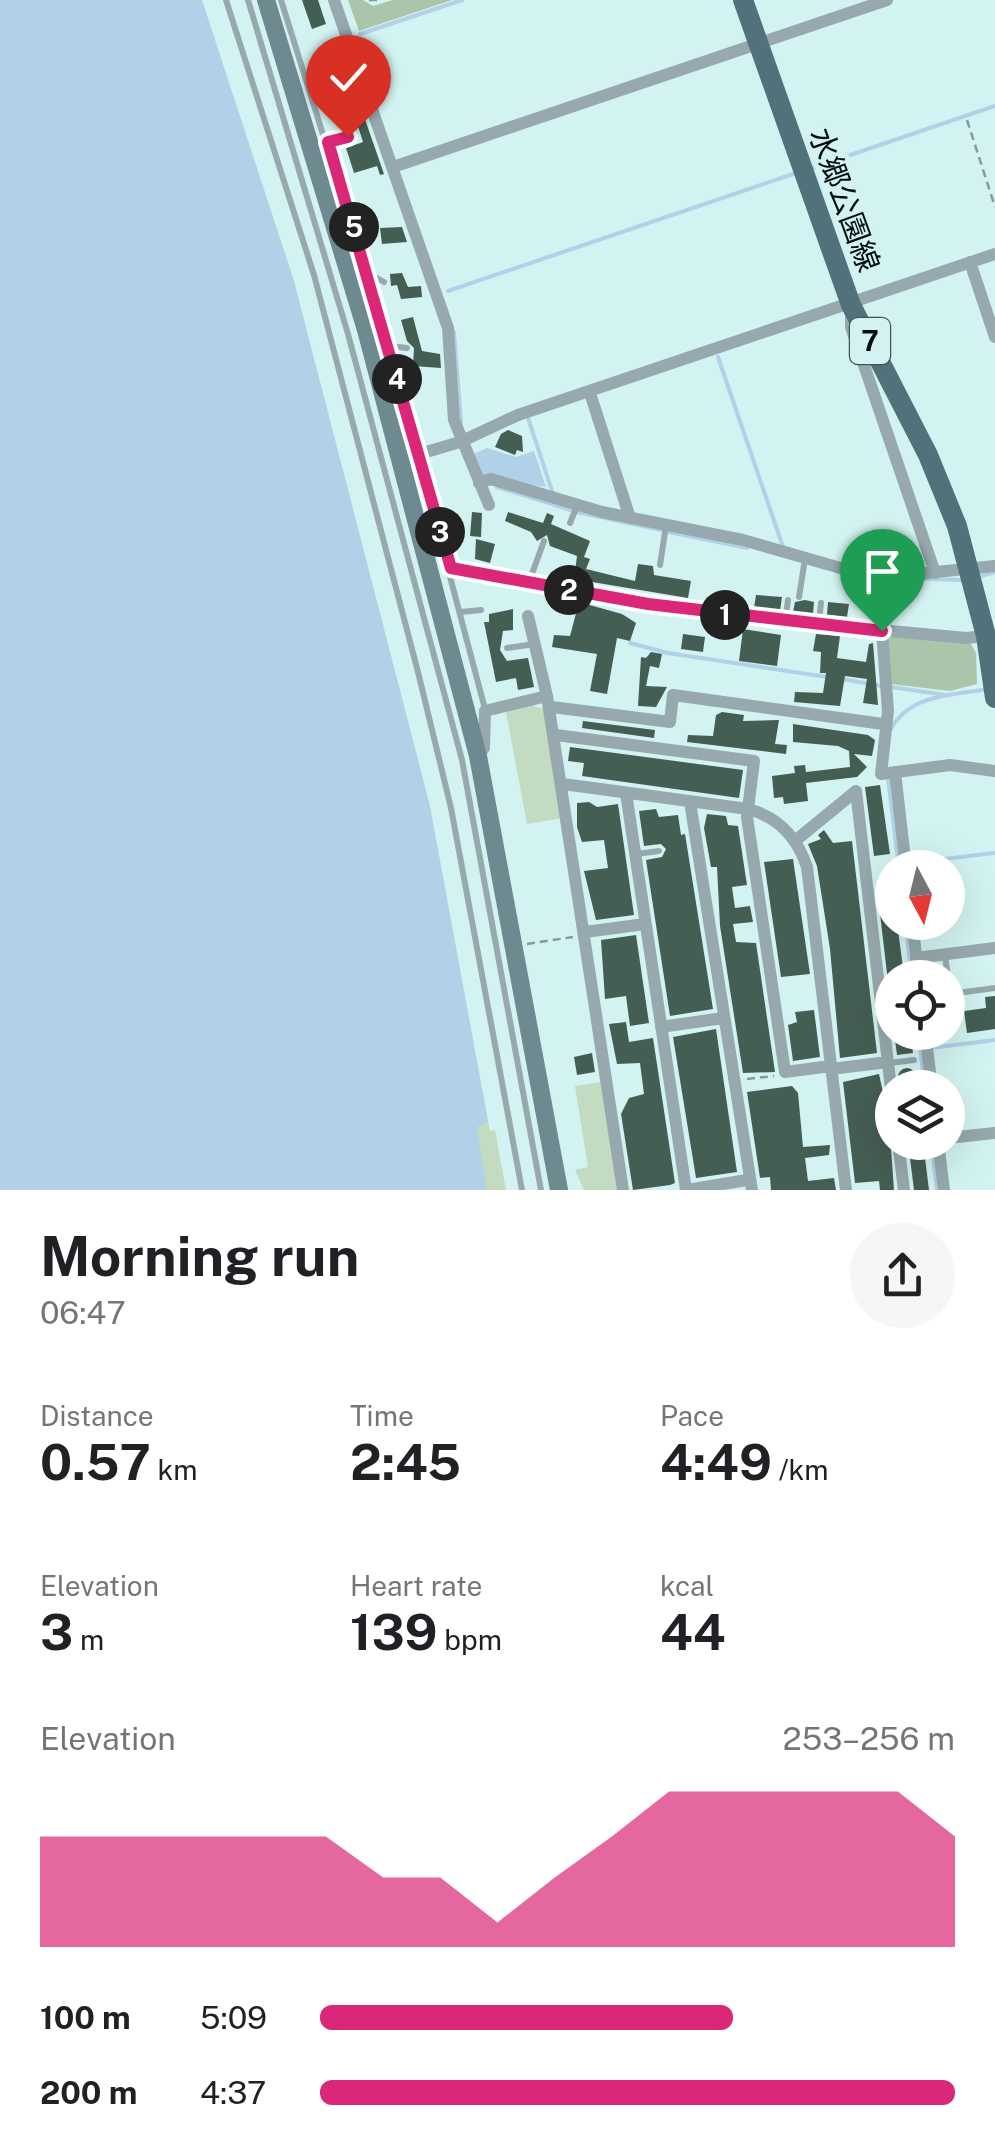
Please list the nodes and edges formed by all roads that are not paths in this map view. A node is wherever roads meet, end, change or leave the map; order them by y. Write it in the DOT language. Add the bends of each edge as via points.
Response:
graph roads {
  1 [pos="226,0"];
  2 [pos="248,0"];
  3 [pos="266,0"];
  4 [pos="281,0"];
  5 [pos="334,0"];
  6 [pos="744,0"];
  7 [pos="887,0"];
  8 [pos="758,43"];
  9 [pos="376,122"];
  10 [pos="362,127"];
  11 [pos="348,137"];
  12 [pos="328,142"];
  13 [pos="397,166"];
  14 [pos="374,223"];
  15 [pos="354,227"];
  16 [pos="995,254"];
  17 [pos="970,262"];
  18 [pos="366,272"];
  19 [pos="384,282"];
  20 [pos="851,305"];
  21 [pos="995,336"];
  22 [pos="389,346"];
  23 [pos="406,348"];
  24 [pos="590,393"];
  25 [pos="460,442"];
  26 [pos="416,455"];
  27 [pos="479,483"];
  28 [pos="489,505"];
  29 [pos="576,506"];
  30 [pos="630,518"];
  31 [pos="486,520"];
  32 [pos="570,523"];
  33 [pos="666,526"];
  34 [pos="544,541"];
  35 [pos="804,559"];
  36 [pos="660,564"];
  37 [pos="995,566"];
  38 [pos="451,568"];
  39 [pos="970,570"];
  40 [pos="935,573"];
  41 [pos="868,574"];
  42 [pos="529,583"];
  43 [pos="867,589"];
  44 [pos="799,596"];
  45 [pos="788,600"];
  46 [pos="821,603"];
  47 [pos="481,610"];
  48 [pos="461,612"];
  49 [pos="528,616"];
  50 [pos="785,622"];
  51 [pos="819,625"];
  52 [pos="882,631"];
  53 [pos="990,635"];
  54 [pos="535,644"];
  55 [pos="507,648"];
  56 [pos="994,692"];
  57 [pos="549,701"];
  58 [pos="485,711"];
  59 [pos="883,724"];
  60 [pos="556,735"];
  61 [pos="478,756"];
  62 [pos="995,771"];
  63 [pos="890,772"];
  64 [pos="563,784"];
  65 [pos="626,793"];
  66 [pos="690,802"];
  67 [pos="748,810"];
  68 [pos="796,841"];
  69 [pos="659,850"];
  70 [pos="903,850"];
  71 [pos="635,854"];
  72 [pos="646,924"];
  73 [pos="585,934"];
  74 [pos="914,940"];
  75 [pos="995,948"];
  76 [pos="945,954"];
  77 [pos="916,958"];
  78 [pos="995,988"];
  79 [pos="722,1018"];
  80 [pos="661,1027"];
  81 [pos="914,1060"];
  82 [pos="888,1062"];
  83 [pos="831,1068"];
  84 [pos="889,1070"];
  85 [pos="995,1132"];
  86 [pos="965,1136"];
  87 [pos="900,1160"];
  88 [pos="940,1160"];
  89 [pos="749,1185"];
  90 [pos="522,1190"];
  91 [pos="542,1190"];
  92 [pos="560,1190"];
  93 [pos="623,1190"];
  94 [pos="686,1190"];
  95 [pos="846,1190"];
  96 [pos="904,1190"];
  97 [pos="944,1190"];
  1 -- 90 [label="lane" via="314,275 418,672 451,808"];
  2 -- 91 [label="lane" via="348,334 462,760"];
  3 -- 61 [label="street" via="366,330"];
  4 -- 12 [label="lane"];
  5 -- 9 [label="street"];
  6 -- 8 [label="main road, 水郷公園線 / 7"];
  7 -- 8 [label="street"];
  8 -- 13 [label="street"];
  8 -- 20 [label="main road, 水郷公園線 / 7"];
  9 -- 10 [label="lane"];
  9 -- 13 [label="street"];
  11 -- 12 [label="lane"];
  12 -- 15 [label="lane"];
  13 -- 25 [label="street" via="448,328"];
  14 -- 15 [label="lane"];
  15 -- 18 [label="lane"];
  16 -- 17 [label="street"];
  17 -- 20 [label="street"];
  17 -- 21 [label="street"];
  18 -- 19 [label="lane"];
  18 -- 22 [label="lane"];
  20 -- 24 [label="street"];
  20 -- 39 [label="main road, 水郷公園線 / 7" via="928,455"];
  20 -- 40 [label="street" via="852,326"];
  22 -- 23 [label="lane"];
  22 -- 26 [label="lane"];
  24 -- 25 [label="street"];
  24 -- 30 [label="street"];
  25 -- 26 [label="street"];
  25 -- 27 [label="street"];
  26 -- 38 [label="lane"];
  27 -- 28 [label="street"];
  27 -- 29 [label="street" via="491,478"];
  28 -- 31 [label="lane"];
  29 -- 30 [label="street"];
  29 -- 32 [label="lane"];
  30 -- 33 [label="street"];
  33 -- 35 [label="street"];
  33 -- 36 [label="lane"];
  34 -- 42 [label="lane"];
  35 -- 41 [label="street"];
  35 -- 44 [label="lane"];
  37 -- 39 [label="street"];
  38 -- 42 [label="street"];
  38 -- 48 [label="lane"];
  39 -- 40 [label="street"];
  39 -- 53 [label="main road, 水郷公園線 / 7"];
  40 -- 41 [label="street"];
  41 -- 43 [label="lane"];
  42 -- 50 [label="street"];
  45 -- 50 [label="lane"];
  46 -- 51 [label="lane"];
  47 -- 48 [label="lane"];
  48 -- 58 [label="lane"];
  49 -- 54 [label="street"];
  50 -- 51 [label="street"];
  51 -- 52 [label="street"];
  52 -- 53 [label="street"];
  52 -- 59 [label="street" via="888,711"];
  53 -- 56 [label="main road, 水郷公園線 / 7"];
  54 -- 55 [label="lane"];
  54 -- 57 [label="street"];
  57 -- 58 [label="street"];
  57 -- 59 [label="street" via="670,722 673,696"];
  57 -- 60 [label="street"];
  58 -- 61 [label="street"];
  59 -- 63 [label="street"];
  60 -- 64 [label="street"];
  60 -- 67 [label="street" via="754,760"];
  61 -- 92 [label="street"];
  62 -- 63 [label="street" via="950,765"];
  63 -- 70 [label="street"];
  64 -- 65 [label="street"];
  64 -- 73 [label="street"];
  65 -- 66 [label="street"];
  65 -- 71 [label="street"];
  66 -- 67 [label="street"];
  66 -- 79 [label="street"];
  67 -- 68 [label="street" via="772,818"];
  67 -- 83 [label="street" via="785,1072"];
  68 -- 82 [label="street" via="856,791"];
  68 -- 83 [label="street" via="807,867"];
  69 -- 71 [label="lane"];
  71 -- 72 [label="street"];
  72 -- 73 [label="street"];
  72 -- 80 [label="street"];
  73 -- 93 [label="street"];
  74 -- 77 [label="street"];
  75 -- 76 [label="street"];
  76 -- 77 [label="street"];
  76 -- 78 [label="lane" via="950,994"];
  79 -- 80 [label="street"];
  79 -- 89 [label="street"];
  80 -- 94 [label="street"];
  81 -- 82 [label="lane"];
  82 -- 83 [label="street"];
  82 -- 84 [label="street"];
  83 -- 95 [label="street"];
  85 -- 86 [label="street"];
  87 -- 96 [label="street"];
  88 -- 97 [label="street"];
  89 -- 94 [label="street"];
}
